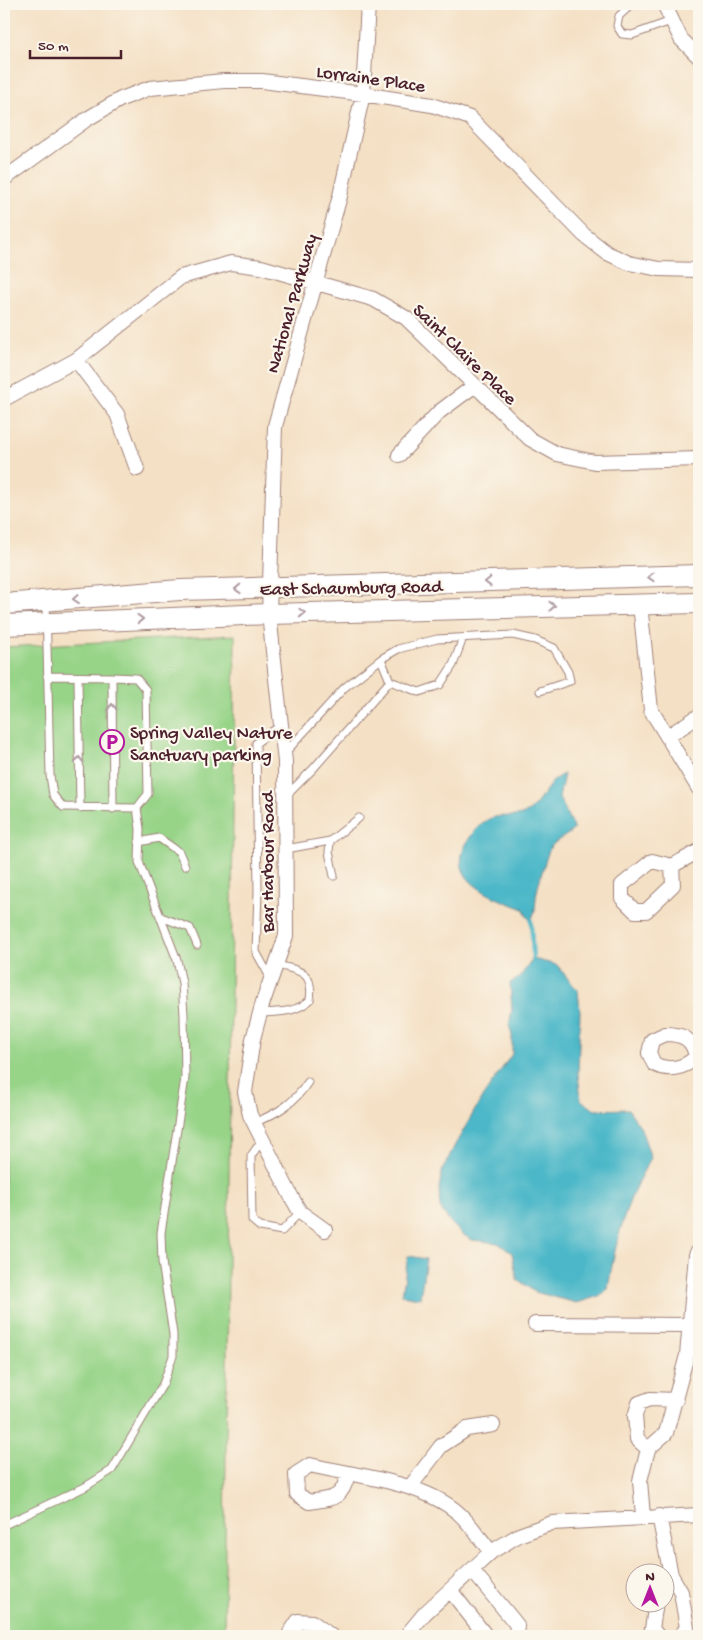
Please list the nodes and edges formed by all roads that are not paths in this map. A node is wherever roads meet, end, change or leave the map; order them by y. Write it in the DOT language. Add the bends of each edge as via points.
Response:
graph roads {
  1 [pos="368,4"];
  2 [pos="632,4"];
  3 [pos="664,4"];
  4 [pos="671,20"];
  5 [pos="699,57"];
  6 [pos="363,94"];
  7 [pos="4,179"];
  8 [pos="699,270"];
  9 [pos="315,282"];
  10 [pos="76,360"];
  11 [pos="474,386"];
  12 [pos="4,399"];
  13 [pos="399,455"];
  14 [pos="699,459"];
  15 [pos="137,469"];
  16 [pos="699,575"];
  17 [pos="270,588"];
  18 [pos="46,601"];
  19 [pos="699,603"];
  20 [pos="4,604"];
  21 [pos="640,604"];
  22 [pos="269,614"];
  23 [pos="47,623"];
  24 [pos="4,625"];
  25 [pos="463,638"];
  26 [pos="381,659"];
  27 [pos="47,676"];
  28 [pos="78,677"];
  29 [pos="112,678"];
  30 [pos="390,680"];
  31 [pos="540,691"];
  32 [pos="699,716"];
  33 [pos="281,725"];
  34 [pos="668,736"];
  35 [pos="284,753"];
  36 [pos="694,765"];
  37 [pos="699,788"];
  38 [pos="286,796"];
  39 [pos="80,808"];
  40 [pos="137,808"];
  41 [pos="113,809"];
  42 [pos="359,818"];
  43 [pos="139,842"];
  44 [pos="330,842"];
  45 [pos="286,848"];
  46 [pos="699,851"];
  47 [pos="185,866"];
  48 [pos="672,866"];
  49 [pos="334,876"];
  50 [pos="161,917"];
  51 [pos="197,945"];
  52 [pos="277,964"];
  53 [pos="272,979"];
  54 [pos="260,1012"];
  55 [pos="308,1082"];
  56 [pos="254,1123"];
  57 [pos="262,1140"];
  58 [pos="300,1212"];
  59 [pos="325,1230"];
  60 [pos="699,1249"];
  61 [pos="535,1324"];
  62 [pos="689,1326"];
  63 [pos="676,1400"];
  64 [pos="493,1425"];
  65 [pos="648,1449"];
  66 [pos="348,1474"];
  67 [pos="410,1487"];
  68 [pos="699,1515"];
  69 [pos="643,1516"];
  70 [pos="659,1516"];
  71 [pos="4,1525"];
  72 [pos="491,1552"];
  73 [pos="668,1562"];
  74 [pos="472,1570"];
  75 [pos="676,1584"];
  76 [pos="450,1590"];
  77 [pos="655,1612"];
  78 [pos="290,1636"];
  79 [pos="331,1636"];
  80 [pos="406,1636"];
  81 [pos="486,1636"];
  82 [pos="516,1636"];
  83 [pos="658,1636"];
  84 [pos="680,1636"];
  1 -- 6 [label="street, National Parkway"];
  2 -- 4 [label="lane" via="618,16 617,26 622,34 632,35"];
  3 -- 4 [label="street"];
  4 -- 5 [label="street" via="681,39"];
  6 -- 7 [label="street, Lorraine Place" via="262,82 224,81 150,88 121,99 87,118"];
  6 -- 8 [label="street, Lorraine Place" via="432,105 470,118 584,235 607,253 629,263 659,269"];
  6 -- 9 [label="street, National Parkway" via="340,196"];
  9 -- 10 [label="street, Saint Claire Place" via="261,267 231,263 200,270 180,278"];
  9 -- 11 [label="street, Saint Claire Place" via="373,299 406,318"];
  9 -- 17 [label="street, National Parkway" via="275,426"];
  10 -- 12 [label="street, Saint Claire Place"];
  10 -- 15 [label="street" via="117,414"];
  11 -- 13 [label="street" via="439,412"];
  11 -- 14 [label="street, Saint Claire Place" via="530,439 557,454 594,462"];
  16 -- 17 [label="main road, East Schaumburg Road, one-way"];
  17 -- 18 [label="main road, East Schaumburg Road, one-way" via="180,590"];
  17 -- 22 [label="street, National Parkway"];
  18 -- 20 [label="main road, East Schaumburg Road"];
  18 -- 23 [label="lane"];
  19 -- 21 [label="main road, East Schaumburg Road"];
  22 -- 21 [label="main road, East Schaumburg Road, one-way"];
  21 -- 34 [label="street" via="651,710"];
  23 -- 22 [label="main road, East Schaumburg Road, one-way"];
  22 -- 33 [label="street, Bar Harbour Road"];
  23 -- 24 [label="main road, East Schaumburg Road"];
  23 -- 27 [label="lane"];
  25 -- 26 [label="lane" via="436,639 398,648"];
  25 -- 30 [label="lane" via="453,665 440,685 419,692"];
  25 -- 31 [label="lane" via="513,634 554,648 570,681"];
  26 -- 30 [label="lane"];
  26 -- 35 [label="lane" via="344,688"];
  27 -- 28 [label="lane"];
  27 -- 39 [label="lane" via="53,795 63,807"];
  28 -- 29 [label="lane"];
  39 -- 28 [label="lane, one-way"];
  29 -- 40 [label="lane" via="136,678 146,690 148,794"];
  41 -- 29 [label="lane, one-way"];
  30 -- 38 [label="lane"];
  32 -- 34 [label="street"];
  33 -- 35 [label="street, Bar Harbour Road"];
  33 -- 53 [label="lane" via="256,744 256,952"];
  34 -- 36 [label="street"];
  35 -- 38 [label="street, Bar Harbour Road"];
  36 -- 37 [label="street"];
  38 -- 45 [label="street, Bar Harbour Road"];
  39 -- 41 [label="lane"];
  40 -- 41 [label="lane"];
  40 -- 43 [label="lane"];
  42 -- 44 [label="lane"];
  43 -- 47 [label="lane" via="159,838 179,852"];
  43 -- 50 [label="lane" via="143,876"];
  44 -- 45 [label="lane"];
  44 -- 49 [label="lane"];
  45 -- 52 [label="street, Bar Harbour Road" via="286,936"];
  46 -- 48 [label="street"];
  50 -- 51 [label="lane" via="190,928"];
  50 -- 71 [label="lane" via="182,983 186,1056 161,1233 173,1356 163,1384 112,1470 85,1487"];
  52 -- 53 [label="street, Bar Harbour Road"];
  52 -- 54 [label="lane" via="309,977 312,985 310,1000 302,1008"];
  53 -- 54 [label="street, Bar Harbour Road"];
  54 -- 56 [label="street, Bar Harbour Road" via="252,1039 246,1084"];
  55 -- 56 [label="lane" via="282,1111"];
  56 -- 57 [label="street, Bar Harbour Road"];
  57 -- 58 [label="street, Bar Harbour Road"];
  57 -- 58 [label="lane" via="251,1156 252,1220 260,1227 282,1230"];
  58 -- 59 [label="street, Bar Harbour Road"];
  60 -- 62 [label="street"];
  61 -- 62 [label="street"];
  62 -- 63 [label="street" via="687,1355"];
  63 -- 65 [label="street" via="666,1433"];
  63 -- 65 [label="street" via="650,1399 639,1403 635,1416 636,1439"];
  64 -- 67 [label="street" via="467,1428 441,1446"];
  65 -- 69 [label="street" via="640,1481"];
  66 -- 67 [label="street"];
  67 -- 72 [label="street" via="438,1499 457,1512"];
  68 -- 70 [label="street"];
  69 -- 70 [label="street"];
  69 -- 72 [label="street" via="552,1523 519,1535"];
  70 -- 73 [label="street"];
  72 -- 74 [label="street"];
  74 -- 76 [label="street"];
  74 -- 82 [label="street" via="517,1625"];
  75 -- 84 [label="street" via="681,1592 687,1628"];
  76 -- 80 [label="street"];
  76 -- 81 [label="street"];
  77 -- 83 [label="street" via="652,1629"];
  78 -- 79 [label="street" via="298,1621 312,1622"];
}
